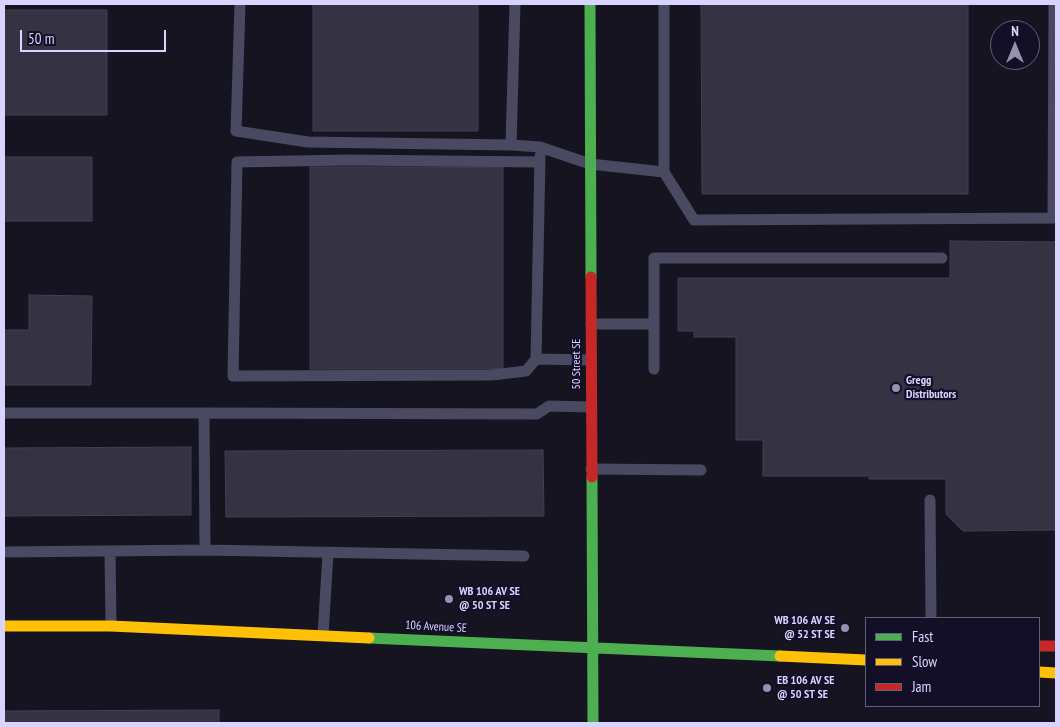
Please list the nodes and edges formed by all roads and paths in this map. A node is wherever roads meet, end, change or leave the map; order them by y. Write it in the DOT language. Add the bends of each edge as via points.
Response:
graph roads {
  1 [pos="240,4"];
  2 [pos="515,4"];
  3 [pos="590,4"];
  4 [pos="664,4"];
  5 [pos="1054,4"];
  6 [pos="511,145"];
  7 [pos="540,147"];
  8 [pos="540,162"];
  9 [pos="590,164"];
  10 [pos="664,172"];
  11 [pos="942,258"];
  12 [pos="590,324"];
  13 [pos="654,324"];
  14 [pos="536,359"];
  15 [pos="590,360"];
  16 [pos="654,369"];
  17 [pos="590,407"];
  18 [pos="4,413"];
  19 [pos="204,413"];
  20 [pos="591,470"];
  21 [pos="701,470"];
  22 [pos="930,500"];
  23 [pos="205,550"];
  24 [pos="110,551"];
  25 [pos="4,552"];
  26 [pos="328,553"];
  27 [pos="524,556"];
  28 [pos="931,617"];
  29 [pos="4,626"];
  30 [pos="111,626"];
  31 [pos="323,636"];
  32 [pos="1040,646"];
  33 [pos="1056,646"];
  34 [pos="591,648"];
  35 [pos="865,660"];
  36 [pos="1040,672"];
  37 [pos="1056,672"];
  38 [pos="593,723"];
  1 -- 6 [label="lane" via="236,131 308,142"];
  2 -- 6 [label="lane"];
  3 -- 9 [label="street, 50 Street SE"];
  4 -- 10 [label="lane"];
  5 -- 10 [label="lane" via="1053,218 694,220"];
  6 -- 7 [label="lane"];
  7 -- 8 [label="lane"];
  7 -- 9 [label="lane"];
  8 -- 14 [label="lane"];
  8 -- 14 [label="lane" via="237,162 233,376 492,375 526,371"];
  9 -- 10 [label="lane"];
  9 -- 12 [label="street, 50 Street SE"];
  11 -- 13 [label="lane" via="654,258"];
  12 -- 13 [label="lane"];
  12 -- 15 [label="street, 50 Street SE"];
  13 -- 16 [label="lane"];
  14 -- 15 [label="lane"];
  15 -- 17 [label="street, 50 Street SE"];
  17 -- 19 [label="lane" via="549,406 537,414"];
  17 -- 20 [label="street, 50 Street SE"];
  18 -- 19 [label="lane"];
  19 -- 23 [label="lane"];
  20 -- 21 [label="lane"];
  20 -- 34 [label="street, 50 Street SE"];
  22 -- 28 [label="lane"];
  23 -- 24 [label="lane"];
  23 -- 26 [label="lane"];
  24 -- 25 [label="lane"];
  24 -- 30 [label="lane"];
  26 -- 27 [label="lane"];
  26 -- 31 [label="lane"];
  29 -- 30 [label="street, 106 Avenue SE"];
  30 -- 31 [label="street, 106 Avenue SE"];
  31 -- 34 [label="street, 106 Avenue SE"];
  32 -- 33 [label="street"];
  34 -- 35 [label="street, 106 Avenue SE"];
  34 -- 38 [label="street, 50 Street SE"];
  36 -- 37 [label="street"];
}
